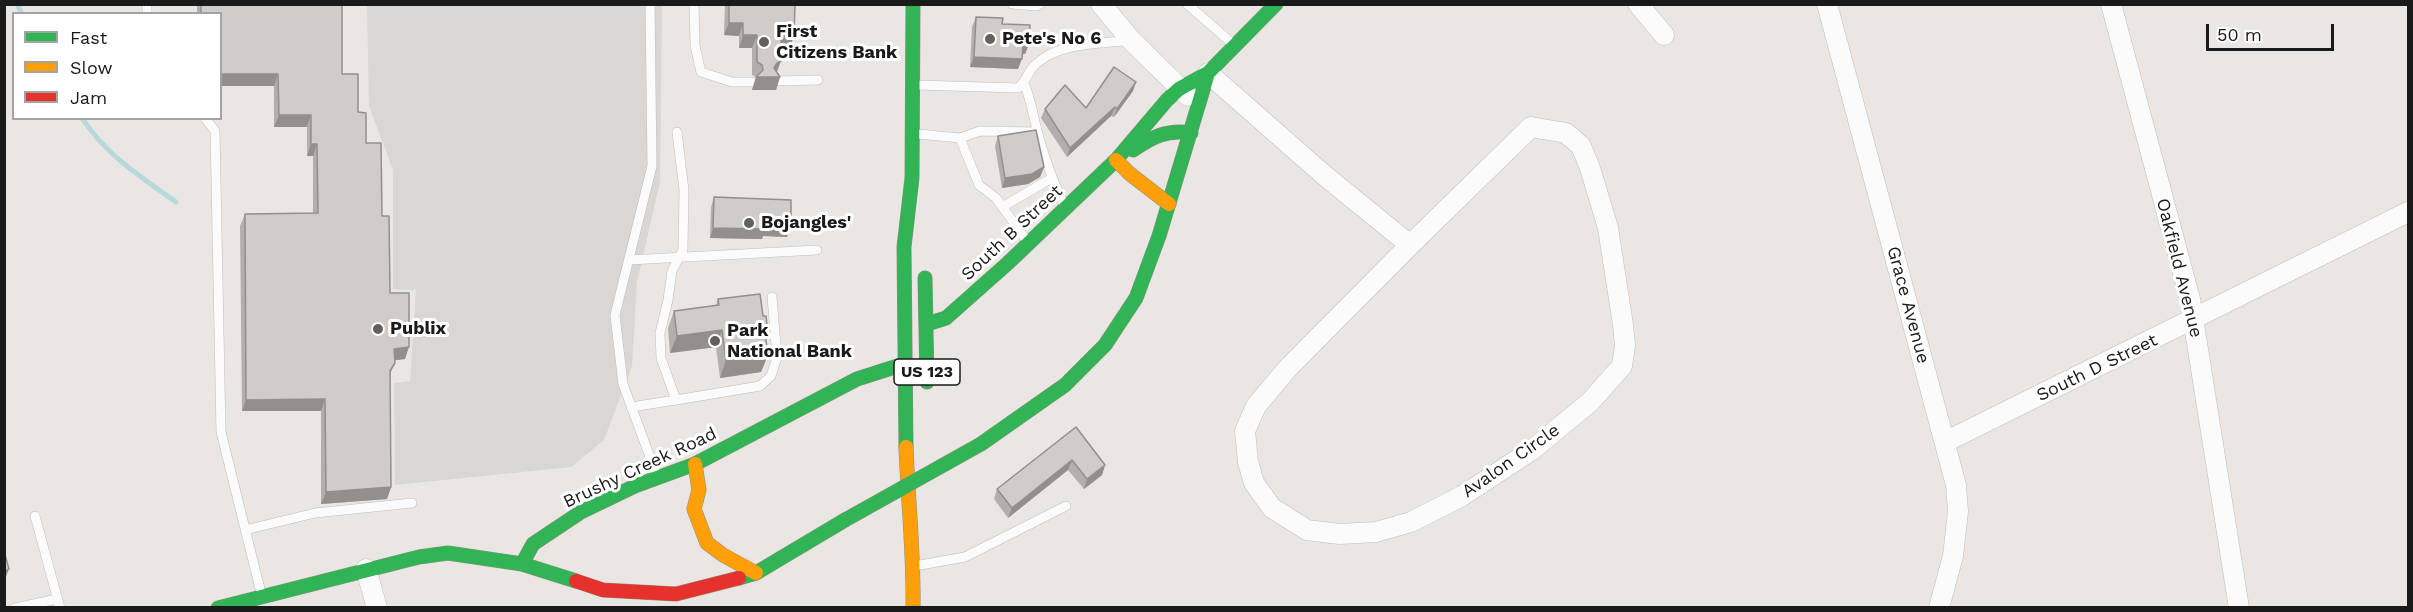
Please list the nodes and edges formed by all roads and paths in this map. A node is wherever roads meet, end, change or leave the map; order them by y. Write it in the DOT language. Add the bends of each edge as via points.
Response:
graph roads {
  1 [pos="650,4"];
  2 [pos="694,4"];
  3 [pos="913,4"];
  4 [pos="1012,4"];
  5 [pos="1040,4"];
  6 [pos="1187,4"];
  7 [pos="1276,4"];
  8 [pos="1638,4"];
  9 [pos="1827,4"];
  10 [pos="2111,4"];
  11 [pos="1103,5"];
  12 [pos="1664,35"];
  13 [pos="1131,40"];
  14 [pos="1235,46"];
  15 [pos="1208,73"];
  16 [pos="818,80"];
  17 [pos="776,81"];
  18 [pos="752,82"];
  19 [pos="1024,84"];
  20 [pos="912,85"];
  21 [pos="1179,89"];
  22 [pos="1199,107"];
  23 [pos="207,120"];
  24 [pos="677,132"];
  25 [pos="1038,132"];
  26 [pos="1191,133"];
  27 [pos="912,134"];
  28 [pos="960,138"];
  29 [pos="1116,160"];
  30 [pos="912,178"];
  31 [pos="1052,178"];
  32 [pos="1169,204"];
  33 [pos="1002,207"];
  34 [pos="1066,208"];
  35 [pos="2408,216"];
  36 [pos="921,229"];
  37 [pos="1028,243"];
  38 [pos="1410,245"];
  39 [pos="817,250"];
  40 [pos="679,257"];
  41 [pos="629,260"];
  42 [pos="925,260"];
  43 [pos="772,297"];
  44 [pos="2194,320"];
  45 [pos="927,324"];
  46 [pos="904,364"];
  47 [pos="927,392"];
  48 [pos="676,400"];
  49 [pos="631,407"];
  50 [pos="1945,442"];
  51 [pos="926,460"];
  52 [pos="695,464"];
  53 [pos="658,478"];
  54 [pos="926,494"];
  55 [pos="411,503"];
  56 [pos="1066,506"];
  57 [pos="35,516"];
  58 [pos="923,527"];
  59 [pos="244,530"];
  60 [pos="522,564"];
  61 [pos="914,566"];
  62 [pos="366,569"];
  63 [pos="756,573"];
  64 [pos="261,596"];
  65 [pos="59,603"];
  66 [pos="15,608"];
  67 [pos="218,608"];
  68 [pos="377,608"];
  69 [pos="913,608"];
  70 [pos="1939,608"];
  71 [pos="2239,608"];
  1 -- 41 [label="lane" via="652,166"];
  2 -- 18 [label="lane" via="695,46 701,72 732,82"];
  3 -- 20 [label="main road, US 123"];
  4 -- 5 [label="lane"];
  6 -- 14 [label="lane"];
  7 -- 14 [label="main road, South B Street"];
  8 -- 12 [label="street"];
  9 -- 50 [label="street, Grace Avenue"];
  10 -- 44 [label="street, Oakfield Avenue"];
  11 -- 13 [label="street"];
  13 -- 19 [label="lane" via="1054,52 1033,66"];
  13 -- 21 [label="street"];
  14 -- 15 [label="main road, South B Street"];
  15 -- 21 [label="main road, South B Street"];
  15 -- 22 [label="main road"];
  15 -- 38 [label="street"];
  16 -- 17 [label="lane"];
  19 -- 20 [label="lane" via="1018,88"];
  19 -- 25 [label="lane"];
  20 -- 27 [label="main road, US 123"];
  21 -- 22 [label="street"];
  21 -- 29 [label="main road, South B Street"];
  22 -- 26 [label="main road"];
  23 -- 59 [label="lane" via="215,131 221,432"];
  24 -- 40 [label="lane" via="682,180 683,250"];
  25 -- 28 [label="lane" via="980,131"];
  25 -- 31 [label="lane"];
  26 -- 29 [label="main road, South B Street" via="1174,129 1158,134"];
  26 -- 32 [label="main road"];
  27 -- 28 [label="lane"];
  27 -- 30 [label="main road, US 123"];
  28 -- 33 [label="lane" via="979,185"];
  29 -- 32 [label="main road"];
  29 -- 34 [label="main road, South B Street"];
  30 -- 36 [label="main road, US 123"];
  30 -- 46 [label="main road, US 123" via="904,247"];
  31 -- 33 [label="lane"];
  31 -- 34 [label="lane"];
  32 -- 63 [label="main road, bridge" via="1136,298 1106,345 1065,384 981,444"];
  33 -- 37 [label="lane"];
  34 -- 37 [label="main road, South B Street"];
  35 -- 44 [label="street, South D Street"];
  37 -- 45 [label="main road, South B Street" via="946,318"];
  38 -- 38 [label="street, Avalon Circle" via="1531,127 1566,133 1581,146 1608,228 1623,325 1622,366 1590,402 1532,450 1462,496 1411,522 1376,532 1339,534 1306,530 1272,508 1254,483 1245,431 1256,406 1282,376"];
  39 -- 40 [label="lane"];
  40 -- 41 [label="lane"];
  40 -- 48 [label="lane" via="672,271 660,333 661,358"];
  41 -- 49 [label="lane" via="615,315 623,384"];
  42 -- 45 [label="main road, US 123"];
  43 -- 48 [label="lane" via="777,357 771,376 760,386"];
  44 -- 50 [label="street, South D Street"];
  44 -- 71 [label="street, Oakfield Avenue"];
  45 -- 47 [label="main road, US 123"];
  46 -- 52 [label="main road, Brushy Creek Road" via="857,379"];
  46 -- 61 [label="main road, US 123"];
  48 -- 49 [label="lane"];
  49 -- 53 [label="lane"];
  50 -- 70 [label="street, Grace Avenue" via="1958,510 1953,556"];
  51 -- 54 [label="main road"];
  52 -- 53 [label="main road, Brushy Creek Road"];
  52 -- 63 [label="main road" via="699,490 694,509 707,543"];
  53 -- 60 [label="main road, Brushy Creek Road" via="580,512 532,544"];
  55 -- 59 [label="lane" via="315,513"];
  56 -- 61 [label="lane" via="965,556"];
  57 -- 65 [label="lane"];
  58 -- 61 [label="main road, US 123"];
  59 -- 64 [label="lane"];
  60 -- 62 [label="main road" via="448,553"];
  60 -- 63 [label="main road" via="603,590 676,594"];
  61 -- 69 [label="main road, US 123"];
  62 -- 64 [label="main road"];
  62 -- 68 [label="street"];
  64 -- 67 [label="main road"];
  65 -- 66 [label="lane"];
}
